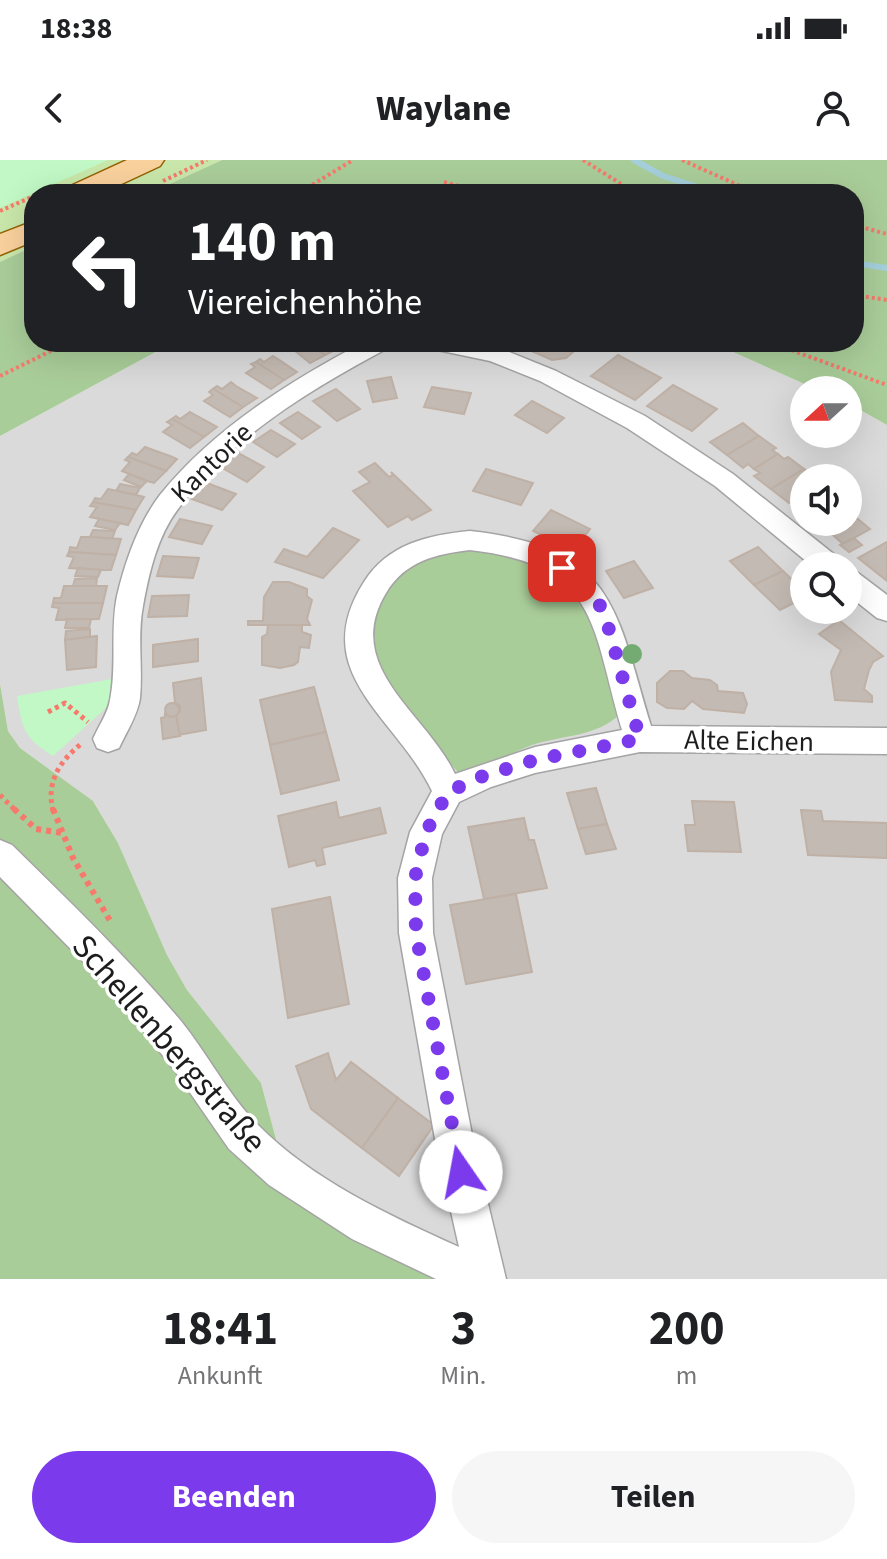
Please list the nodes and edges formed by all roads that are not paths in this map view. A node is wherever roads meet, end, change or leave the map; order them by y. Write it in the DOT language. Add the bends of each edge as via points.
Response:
graph roads {
  1 [pos="160,163"];
  2 [pos="103,184"];
  3 [pos="127,184"];
  4 [pos="24,218"];
  5 [pos="0,229"];
  6 [pos="24,235"];
  7 [pos="0,246"];
  8 [pos="363,352"];
  9 [pos="481,352"];
  10 [pos="813,552"];
  11 [pos="862,591"];
  12 [pos="887,610"];
  13 [pos="640,739"];
  14 [pos="101,740"];
  15 [pos="887,741"];
  16 [pos="448,792"];
  17 [pos="0,855"];
  18 [pos="484,1279"];
  1 -- 2 [label="main road"];
  1 -- 3 [label="main road"];
  4 -- 5 [label="main road"];
  6 -- 7 [label="main road"];
  8 -- 14 [label="street, Kantorie" via="219,448 168,503 136,572 127,615 125,701"];
  9 -- 10 [label="street" via="548,376 636,422 714,472"];
  11 -- 12 [label="street"];
  13 -- 15 [label="street, Alte Eichen"];
  13 -- 16 [label="street, Alte Eichen" via="535,760"];
  13 -- 16 [label="street" via="604,612 590,590 537,554 506,543 476,540 435,546 390,566 372,588 356,631 363,670 434,763"];
  16 -- 18 [label="street" via="426,832 415,878 416,933"];
  17 -- 18 [label="street, Schellenbergstraße" via="122,977 242,1136 283,1171 366,1225"];
}
